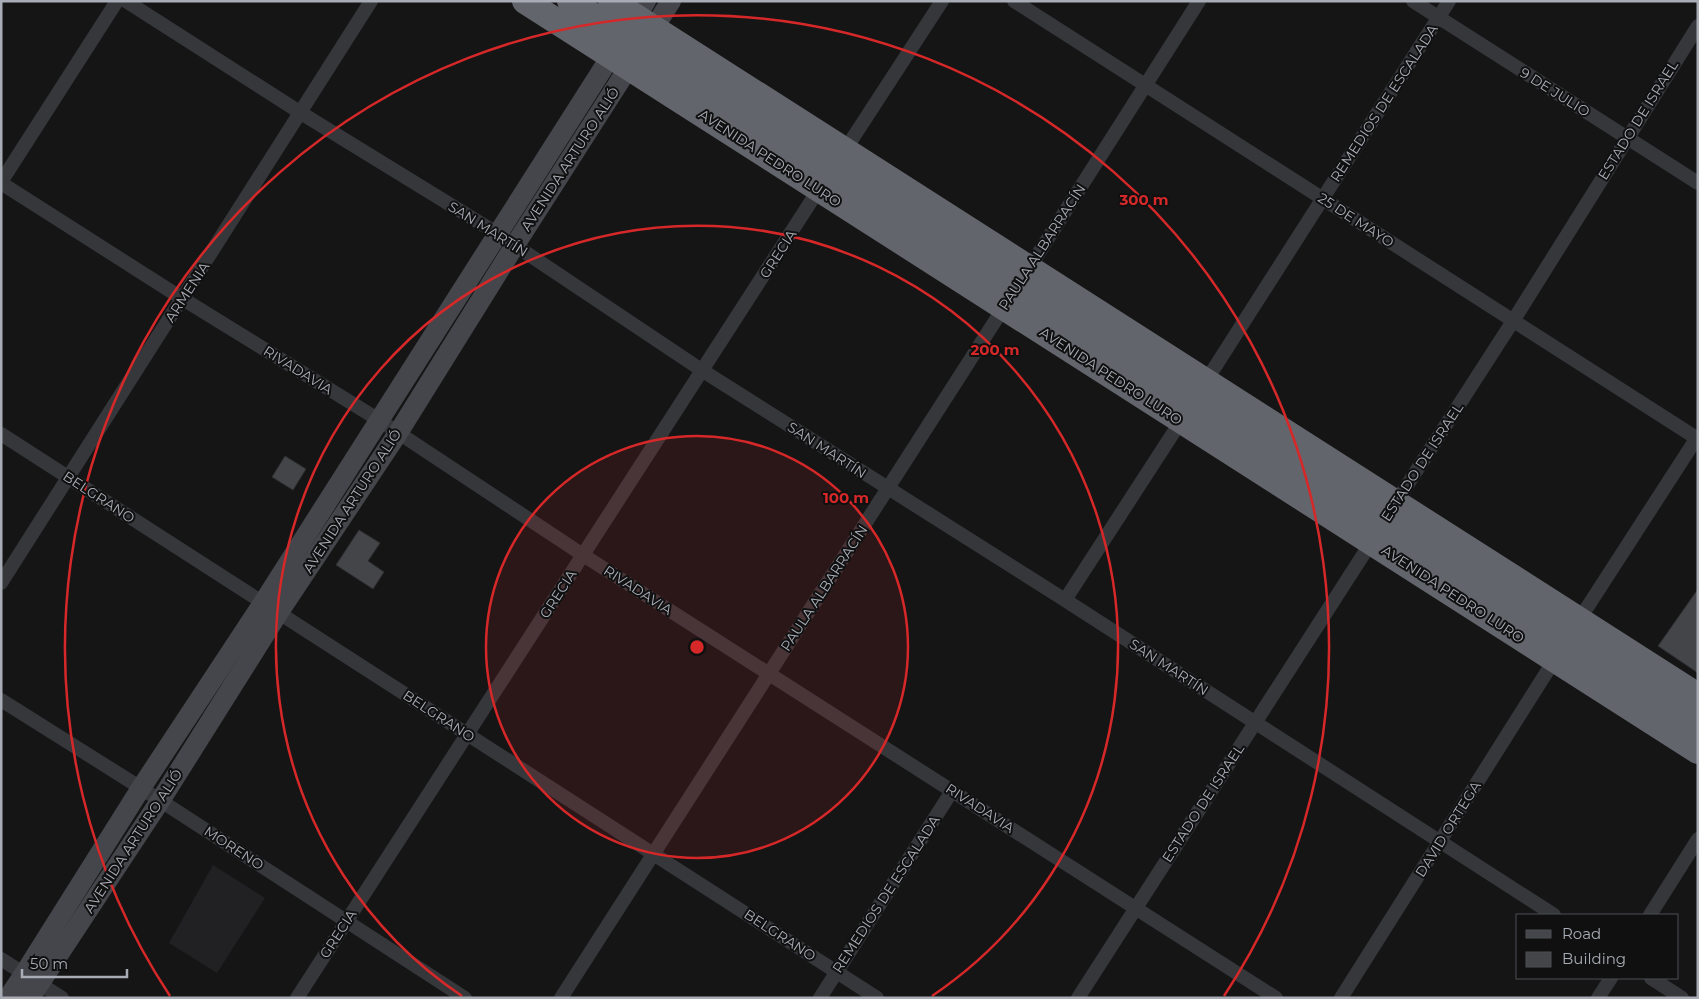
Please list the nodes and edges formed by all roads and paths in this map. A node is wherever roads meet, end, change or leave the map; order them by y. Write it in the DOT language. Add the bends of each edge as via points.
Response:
graph roads {
  1 [pos="117,1"];
  2 [pos="126,1"];
  3 [pos="371,1"];
  4 [pos="525,1"];
  5 [pos="570,1"];
  6 [pos="612,1"];
  7 [pos="670,1"];
  8 [pos="942,1"];
  9 [pos="1014,1"];
  10 [pos="1199,1"];
  11 [pos="1413,1"];
  12 [pos="1449,1"];
  13 [pos="1439,18"];
  14 [pos="1698,26"];
  15 [pos="634,36"];
  16 [pos="1145,85"];
  17 [pos="301,113"];
  18 [pos="1626,137"];
  19 [pos="845,150"];
  20 [pos="1,182"];
  21 [pos="1698,183"];
  22 [pos="819,190"];
  23 [pos="1323,199"];
  24 [pos="498,234"];
  25 [pos="515,245"];
  26 [pos="1016,288"];
  27 [pos="183,299"];
  28 [pos="1513,321"];
  29 [pos="703,371"];
  30 [pos="1206,381"];
  31 [pos="379,420"];
  32 [pos="1181,421"];
  33 [pos="398,433"];
  34 [pos="1,434"];
  35 [pos="1697,438"];
  36 [pos="69,477"];
  37 [pos="888,489"];
  38 [pos="1384,522"];
  39 [pos="584,555"];
  40 [pos="1,583"];
  41 [pos="1066,600"];
  42 [pos="271,607"];
  43 [pos="1579,620"];
  44 [pos="1554,659"];
  45 [pos="769,674"];
  46 [pos="1698,696"];
  47 [pos="1,700"];
  48 [pos="1254,722"];
  49 [pos="1698,723"];
  50 [pos="467,734"];
  51 [pos="1698,751"];
  52 [pos="141,788"];
  53 [pos="952,791"];
  54 [pos="160,800"];
  55 [pos="1698,839"];
  56 [pos="1440,842"];
  57 [pos="653,854"];
  58 [pos="1135,908"];
  59 [pos="1552,914"];
  60 [pos="1651,914"];
  61 [pos="346,921"];
  62 [pos="1,959"];
  63 [pos="837,972"];
  64 [pos="1610,979"];
  65 [pos="1653,979"];
  66 [pos="31,985"];
  67 [pos="8,998"];
  68 [pos="62,998"];
  69 [pos="297,998"];
  70 [pos="466,998"];
  71 [pos="561,998"];
  72 [pos="820,998"];
  73 [pos="878,998"];
  74 [pos="1078,998"];
  75 [pos="1276,998"];
  76 [pos="1341,998"];
  77 [pos="1598,998"];
  78 [pos="1682,998"];
  1 -- 20 [label="street"];
  2 -- 17 [label="street, SAN MARTÍN"];
  3 -- 17 [label="street, ARMENIA"];
  4 -- 15 [label="highway, AVENIDA PEDRO LURO"];
  5 -- 15 [label="highway, AVENIDA PEDRO LURO"];
  6 -- 15 [label="highway, AVENIDA PEDRO LURO"];
  7 -- 15 [label="main road, AVENIDA ARTURO ALIÓ"];
  8 -- 19 [label="street"];
  9 -- 16 [label="street, 25 DE MAYO"];
  10 -- 16 [label="street, PAULA ALBARRACÍN"];
  11 -- 13 [label="street, 9 DE JULIO"];
  12 -- 13 [label="street, REMEDIOS DE ESCALADA"];
  13 -- 18 [label="street, 9 DE JULIO"];
  13 -- 23 [label="street, REMEDIOS DE ESCALADA"];
  14 -- 18 [label="street, ESTADO DE ISRAEL"];
  15 -- 19 [label="highway, AVENIDA PEDRO LURO"];
  15 -- 22 [label="highway, AVENIDA PEDRO LURO"];
  15 -- 24 [label="main road, AVENIDA ARTURO ALIÓ"];
  15 -- 25 [label="main road, AVENIDA ARTURO ALIÓ"];
  15 -- 26 [label="highway, AVENIDA PEDRO LURO"];
  16 -- 23 [label="street, 25 DE MAYO"];
  16 -- 26 [label="street, PAULA ALBARRACÍN"];
  17 -- 24 [label="street, SAN MARTÍN"];
  17 -- 27 [label="street, ARMENIA"];
  18 -- 21 [label="street, 9 DE JULIO"];
  18 -- 28 [label="street, ESTADO DE ISRAEL"];
  19 -- 26 [label="highway, AVENIDA PEDRO LURO"];
  20 -- 27 [label="street, RIVADAVIA"];
  22 -- 26 [label="highway, AVENIDA PEDRO LURO"];
  22 -- 29 [label="street, GRECIA"];
  23 -- 28 [label="street, 25 DE MAYO"];
  23 -- 30 [label="street, REMEDIOS DE ESCALADA"];
  24 -- 25 [label="street, SAN MARTÍN"];
  24 -- 31 [label="main road, AVENIDA ARTURO ALIÓ"];
  25 -- 29 [label="street, SAN MARTÍN"];
  25 -- 33 [label="main road, AVENIDA ARTURO ALIÓ"];
  26 -- 30 [label="highway, AVENIDA PEDRO LURO"];
  26 -- 32 [label="highway, AVENIDA PEDRO LURO"];
  26 -- 37 [label="street, PAULA ALBARRACÍN"];
  26 -- 38 [label="highway, AVENIDA PEDRO LURO"];
  27 -- 31 [label="street, RIVADAVIA"];
  27 -- 36 [label="street, ARMENIA"];
  28 -- 35 [label="street, 25 DE MAYO"];
  28 -- 38 [label="street, ESTADO DE ISRAEL"];
  29 -- 37 [label="street, SAN MARTÍN"];
  29 -- 39 [label="street, GRECIA"];
  30 -- 38 [label="highway, AVENIDA PEDRO LURO"];
  31 -- 33 [label="street, RIVADAVIA"];
  31 -- 42 [label="main road, AVENIDA ARTURO ALIÓ"];
  32 -- 38 [label="highway, AVENIDA PEDRO LURO"];
  32 -- 41 [label="street"];
  33 -- 39 [label="street, RIVADAVIA"];
  33 -- 42 [label="main road, AVENIDA ARTURO ALIÓ"];
  34 -- 36 [label="street, BELGRANO"];
  35 -- 43 [label="street"];
  36 -- 40 [label="street, ARMENIA"];
  36 -- 42 [label="street, BELGRANO"];
  37 -- 41 [label="street, SAN MARTÍN"];
  37 -- 45 [label="street, PAULA ALBARRACÍN"];
  38 -- 43 [label="highway, AVENIDA PEDRO LURO"];
  38 -- 44 [label="highway, AVENIDA PEDRO LURO"];
  38 -- 48 [label="street, ESTADO DE ISRAEL"];
  38 -- 49 [label="highway, AVENIDA PEDRO LURO"];
  39 -- 45 [label="street, RIVADAVIA"];
  39 -- 50 [label="street, GRECIA"];
  41 -- 48 [label="street, SAN MARTÍN"];
  42 -- 50 [label="street, BELGRANO"];
  42 -- 52 [label="main road, AVENIDA ARTURO ALIÓ"];
  42 -- 54 [label="main road, AVENIDA ARTURO ALIÓ"];
  43 -- 46 [label="highway, AVENIDA PEDRO LURO"];
  44 -- 51 [label="highway, AVENIDA PEDRO LURO"];
  44 -- 56 [label="street, DAVID ORTEGA"];
  45 -- 53 [label="street, RIVADAVIA"];
  45 -- 57 [label="street, PAULA ALBARRACÍN"];
  47 -- 52 [label="street, MORENO"];
  48 -- 56 [label="street, SAN MARTÍN"];
  48 -- 58 [label="street, ESTADO DE ISRAEL"];
  50 -- 57 [label="street, BELGRANO"];
  50 -- 61 [label="street, GRECIA"];
  52 -- 54 [label="street, MORENO"];
  52 -- 66 [label="main road, AVENIDA ARTURO ALIÓ"];
  53 -- 58 [label="street, RIVADAVIA"];
  53 -- 63 [label="street, REMEDIOS DE ESCALADA"];
  54 -- 61 [label="street, MORENO"];
  54 -- 66 [label="main road, AVENIDA ARTURO ALIÓ"];
  55 -- 60 [label="street"];
  56 -- 59 [label="street, SAN MARTÍN"];
  56 -- 76 [label="street, DAVID ORTEGA"];
  57 -- 63 [label="street, BELGRANO"];
  57 -- 71 [label="street, PAULA ALBARRACÍN"];
  58 -- 74 [label="street, ESTADO DE ISRAEL"];
  58 -- 75 [label="street, RIVADAVIA"];
  61 -- 69 [label="street, GRECIA"];
  61 -- 70 [label="street, MORENO"];
  62 -- 66 [label="street"];
  63 -- 72 [label="street, REMEDIOS DE ESCALADA"];
  63 -- 73 [label="street, BELGRANO"];
  64 -- 77 [label="street"];
  65 -- 78 [label="street"];
  66 -- 67 [label="main road, AVENIDA ARTURO ALIÓ"];
  66 -- 68 [label="street"];
}
